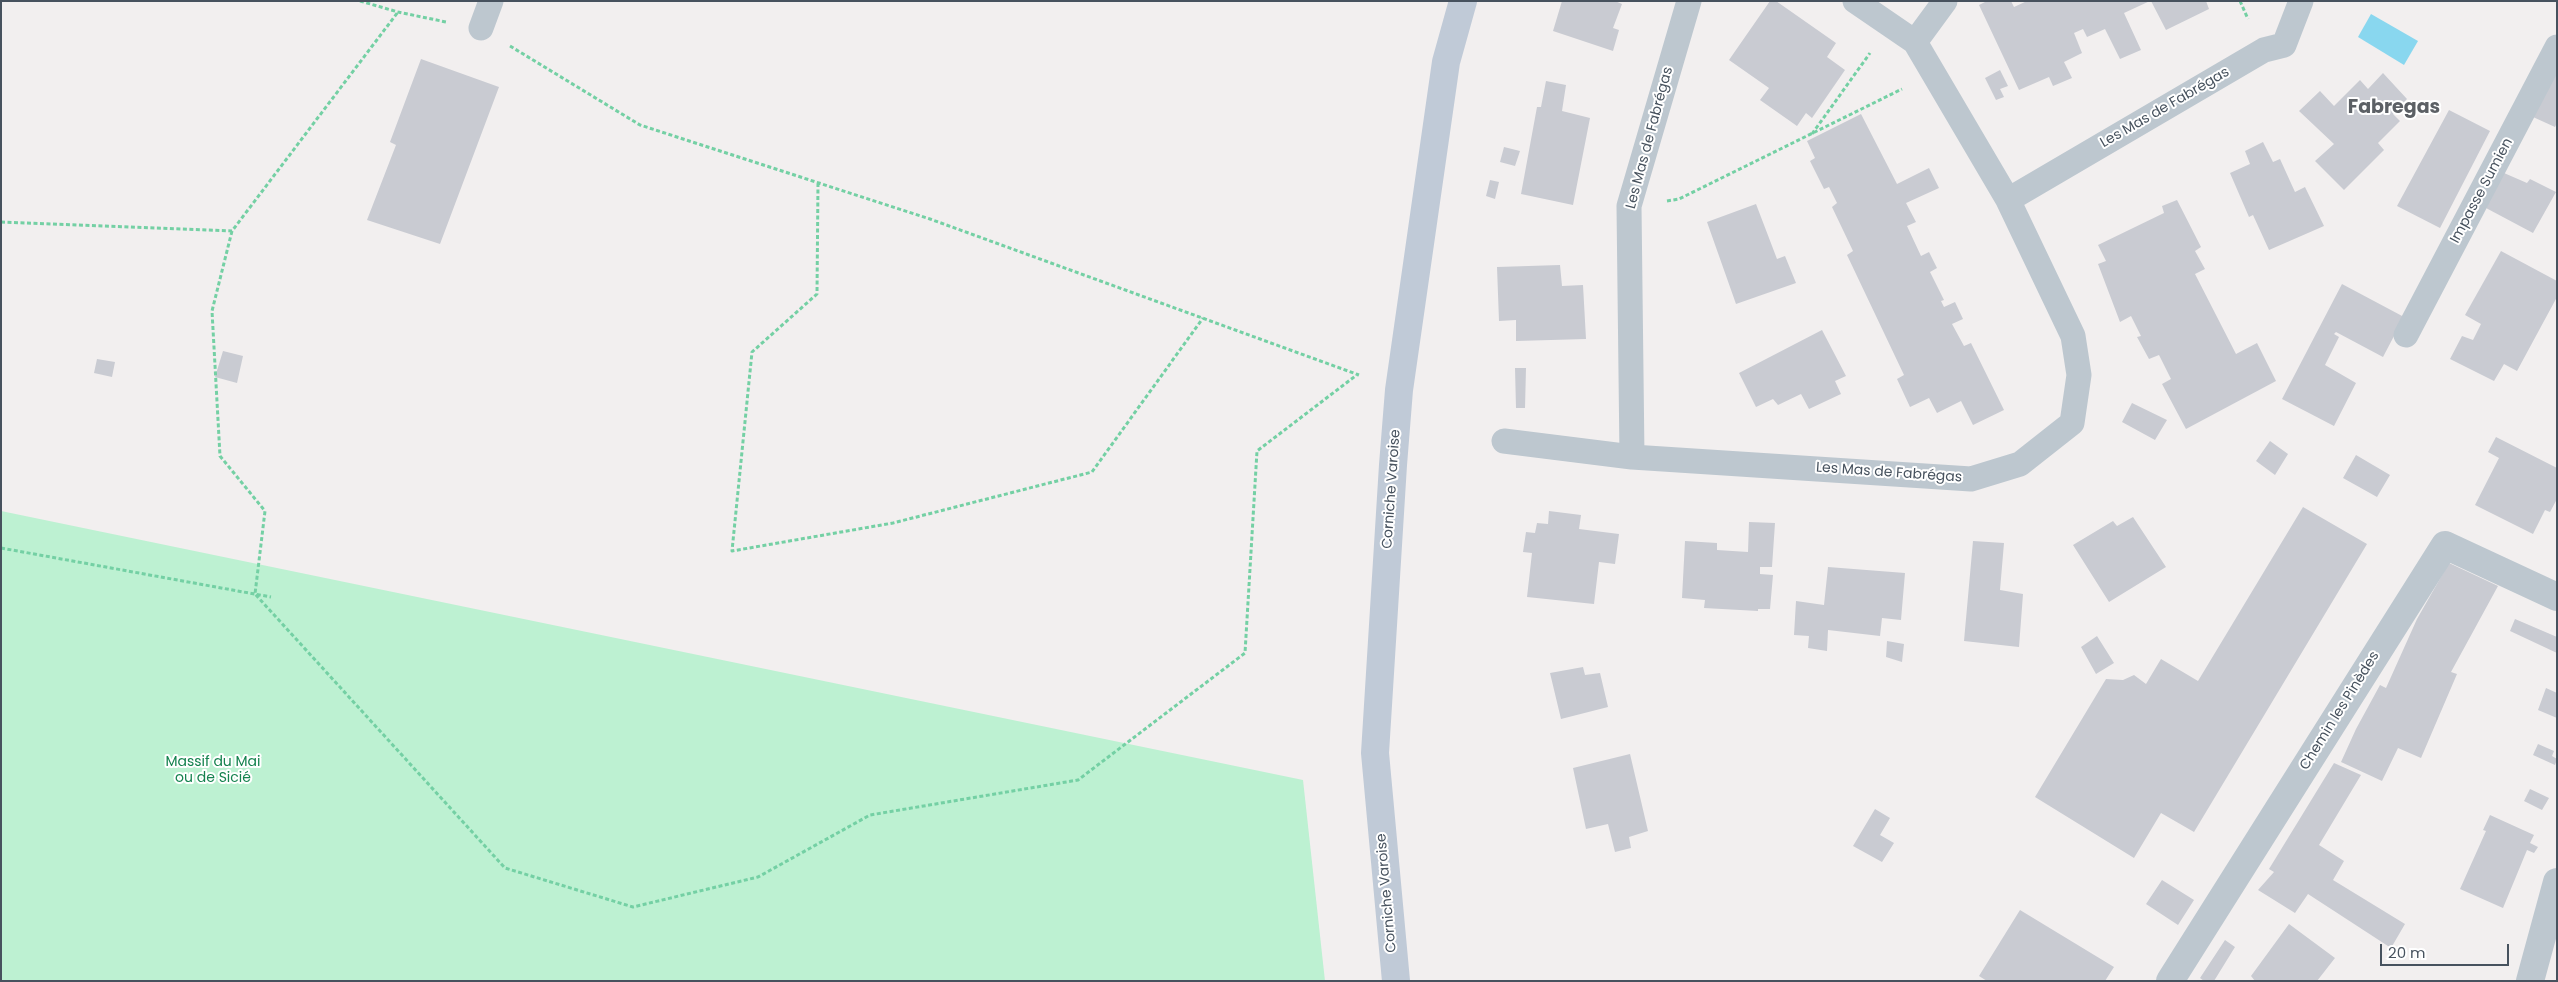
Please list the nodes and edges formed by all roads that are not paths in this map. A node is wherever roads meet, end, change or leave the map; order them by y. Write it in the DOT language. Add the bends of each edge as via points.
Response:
graph roads {
  1 [pos="491,1"];
  2 [pos="1463,1"];
  3 [pos="1689,1"];
  4 [pos="1855,1"];
  5 [pos="1945,1"];
  6 [pos="2301,1"];
  7 [pos="481,28"];
  8 [pos="1915,42"];
  9 [pos="2557,46"];
  10 [pos="2008,200"];
  11 [pos="2406,335"];
  12 [pos="1504,441"];
  13 [pos="1632,457"];
  14 [pos="2557,597"];
  15 [pos="2557,882"];
  16 [pos="1396,981"];
  17 [pos="2170,981"];
  18 [pos="2530,981"];
  1 -- 7 [label="lane"];
  2 -- 16 [label="street, Corniche Varoise" via="1446,62 1399,390 1374,753"];
  3 -- 13 [label="lane, Les Mas de Fabrégas" via="1629,206"];
  4 -- 8 [label="lane, Les Mas de Fabrégas"];
  5 -- 8 [label="lane"];
  6 -- 10 [label="lane, Les Mas de Fabrégas" via="2284,45 2264,50"];
  8 -- 10 [label="lane, Les Mas de Fabrégas"];
  9 -- 11 [label="lane, Impasse Sumien"];
  10 -- 13 [label="lane, Les Mas de Fabrégas" via="2073,336 2078,375 2072,423 2020,464 1970,479"];
  12 -- 13 [label="lane, Les Mas de Fabrégas"];
  14 -- 17 [label="street, Chemin les Pinèdes" via="2445,545"];
  15 -- 18 [label="street"];
}
